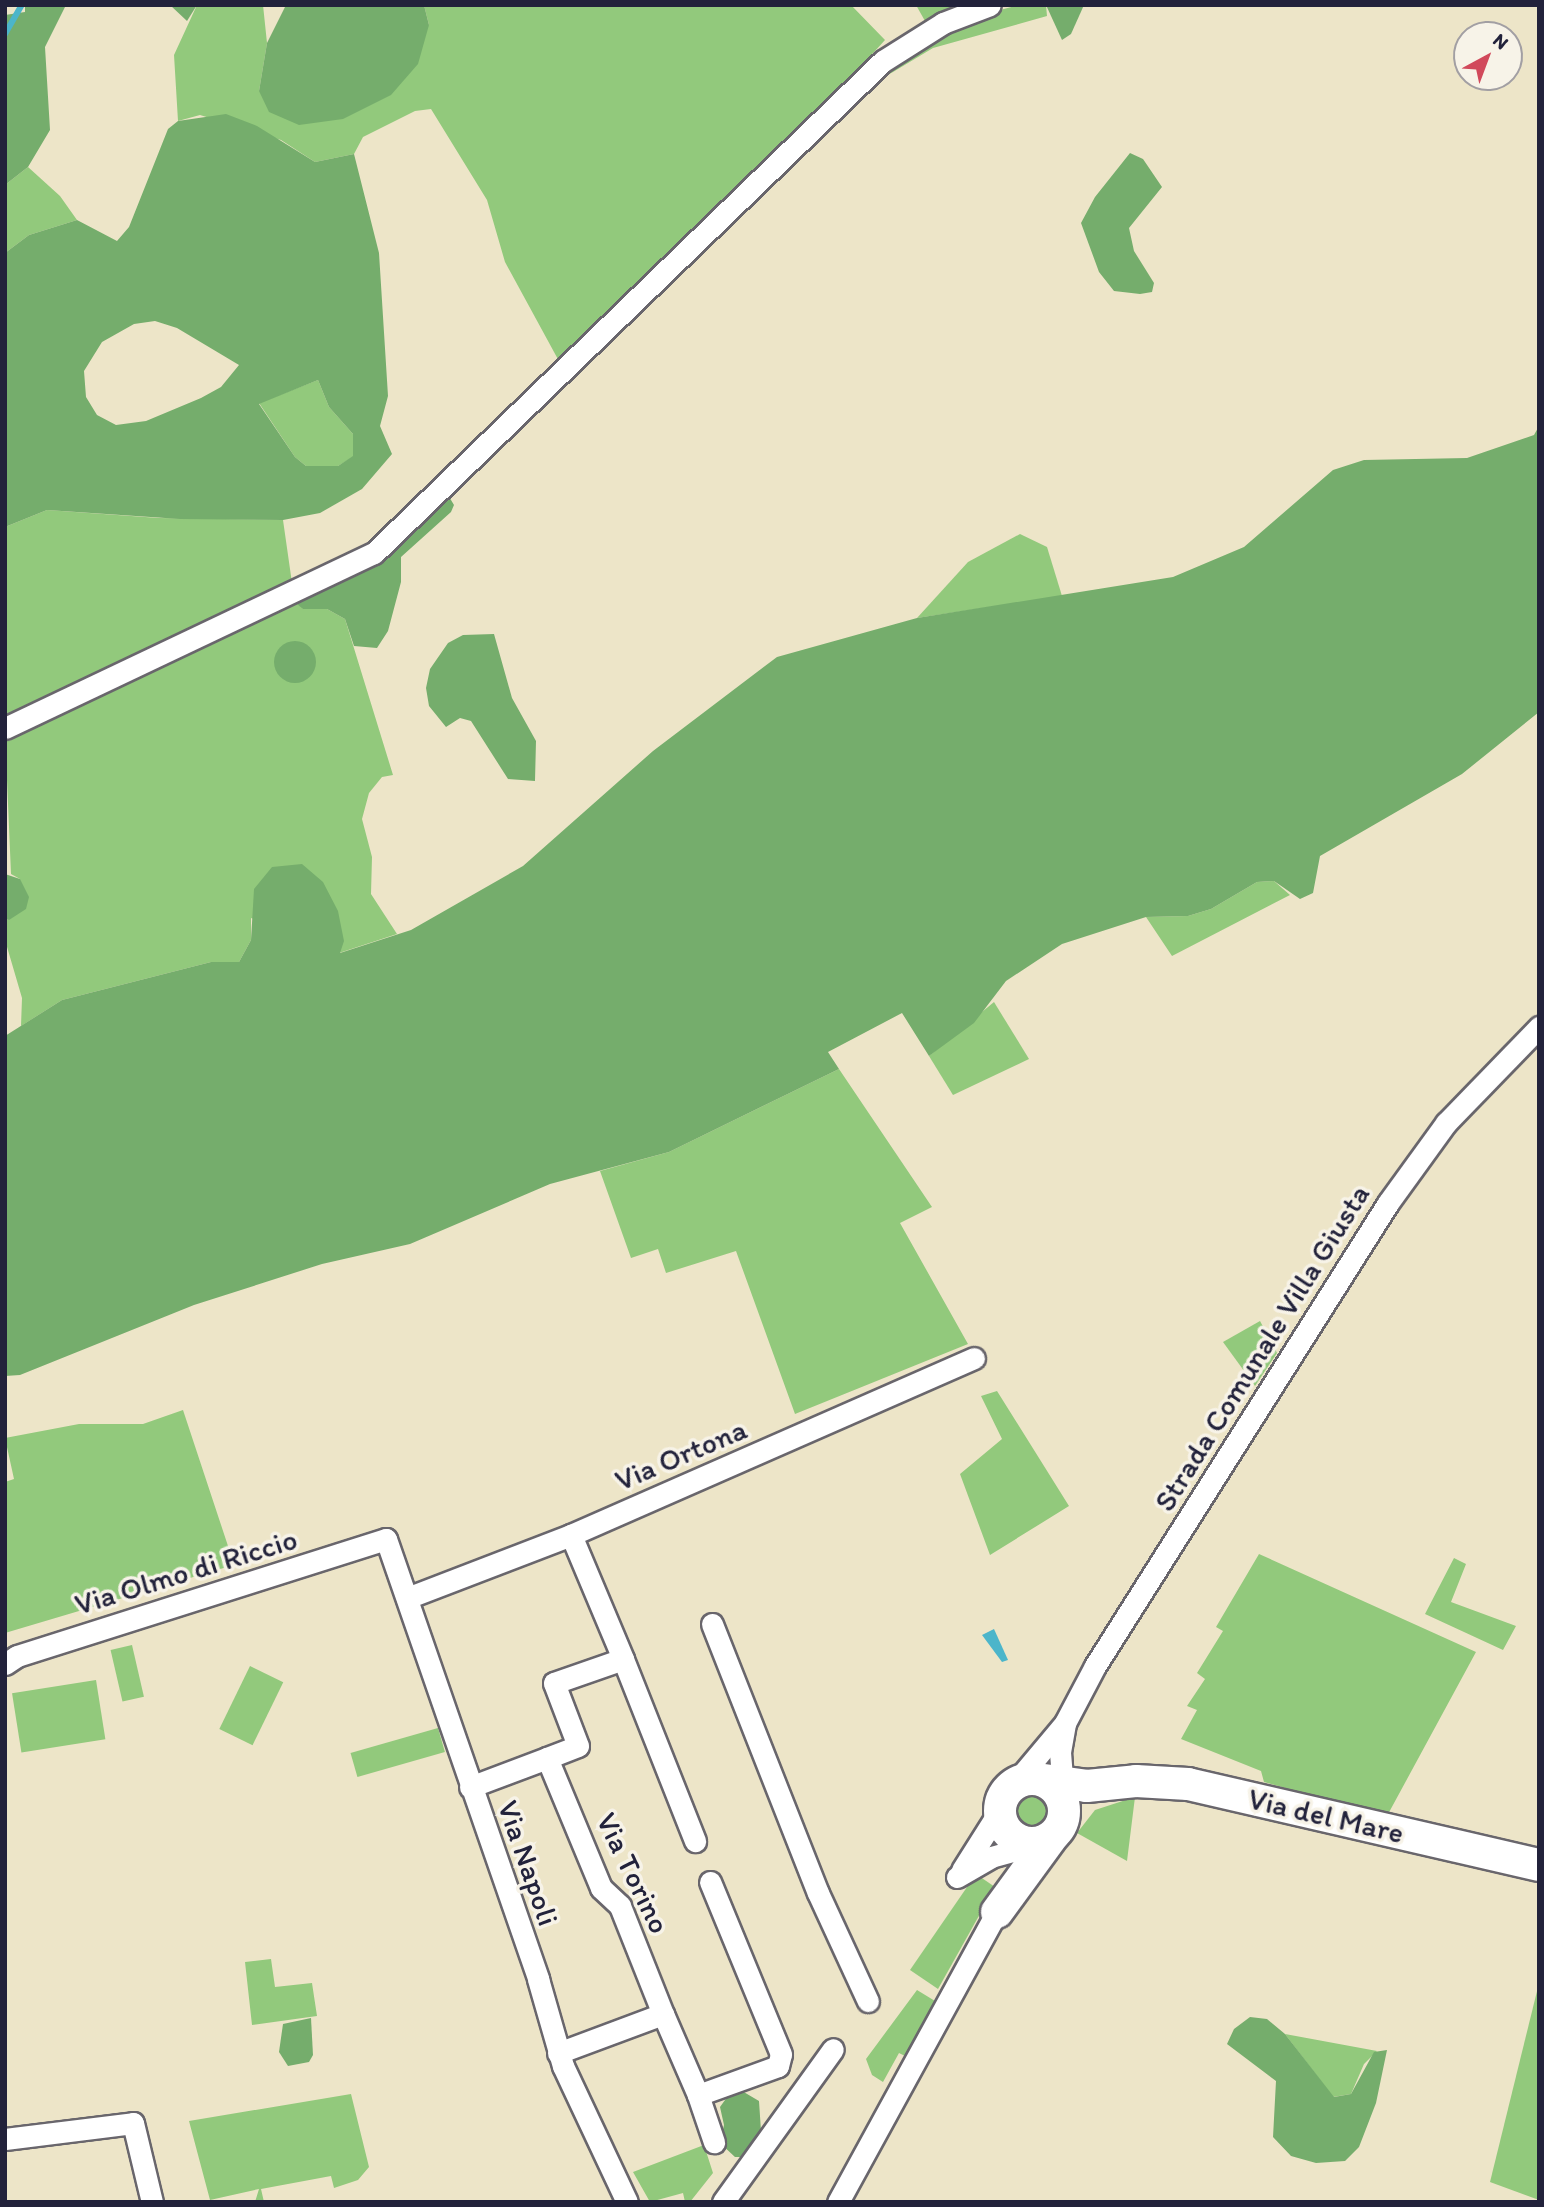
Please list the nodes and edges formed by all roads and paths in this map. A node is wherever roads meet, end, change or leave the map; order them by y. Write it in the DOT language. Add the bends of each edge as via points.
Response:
graph roads {
  1 [pos="990,5"];
  2 [pos="5,728"];
  3 [pos="1539,1027"];
  4 [pos="974,1358"];
  5 [pos="570,1535"];
  6 [pos="386,1539"];
  7 [pos="407,1598"];
  8 [pos="712,1624"];
  9 [pos="623,1659"];
  10 [pos="5,1664"];
  11 [pos="1065,1723"];
  12 [pos="547,1758"];
  13 [pos="1113,1785"];
  14 [pos="470,1787"];
  15 [pos="1041,1809"];
  16 [pos="695,1841"];
  17 [pos="1539,1865"];
  18 [pos="710,1882"];
  19 [pos="997,1912"];
  20 [pos="868,2001"];
  21 [pos="663,2014"];
  22 [pos="833,2049"];
  23 [pos="558,2053"];
  24 [pos="698,2095"];
  25 [pos="5,2139"];
  26 [pos="715,2142"];
  27 [pos="152,2202"];
  28 [pos="627,2202"];
  29 [pos="723,2202"];
  30 [pos="838,2202"];
  1 -- 2 [label="street" via="943,23 883,61 374,553"];
  3 -- 11 [label="street, Strada Comunale Villa Giusta" via="1453,1114 1388,1203 1095,1666"];
  4 -- 5 [label="street, Via Ortona"];
  5 -- 7 [label="street, Via Ortona"];
  5 -- 9 [label="street"];
  6 -- 7 [label="street, Via Napoli"];
  6 -- 10 [label="street, Via Olmo di Riccio" via="16,1656"];
  7 -- 14 [label="street, Via Napoli"];
  8 -- 20 [label="street" via="818,1893"];
  9 -- 12 [label="street" via="554,1684 578,1746"];
  9 -- 16 [label="street"];
  11 -- 15 [label="street"];
  11 -- 15 [label="street"];
  12 -- 14 [label="street"];
  12 -- 21 [label="street, Via Torino" via="601,1888 621,1906"];
  13 -- 15 [label="street, Via del Mare"];
  13 -- 15 [label="street" via="1089,1797"];
  13 -- 17 [label="street, Via del Mare" via="1136,1781 1188,1784"];
  14 -- 23 [label="street, Via Napoli" via="538,1979"];
  15 -- 19 [label="street"];
  18 -- 24 [label="street" via="781,2054 778,2066"];
  19 -- 30 [label="street"];
  21 -- 23 [label="street"];
  21 -- 24 [label="street, Via Torino"];
  22 -- 29 [label="street"];
  23 -- 28 [label="street, Via Napoli"];
  24 -- 26 [label="street, Via Torino"];
  25 -- 27 [label="street" via="133,2123"];
}
